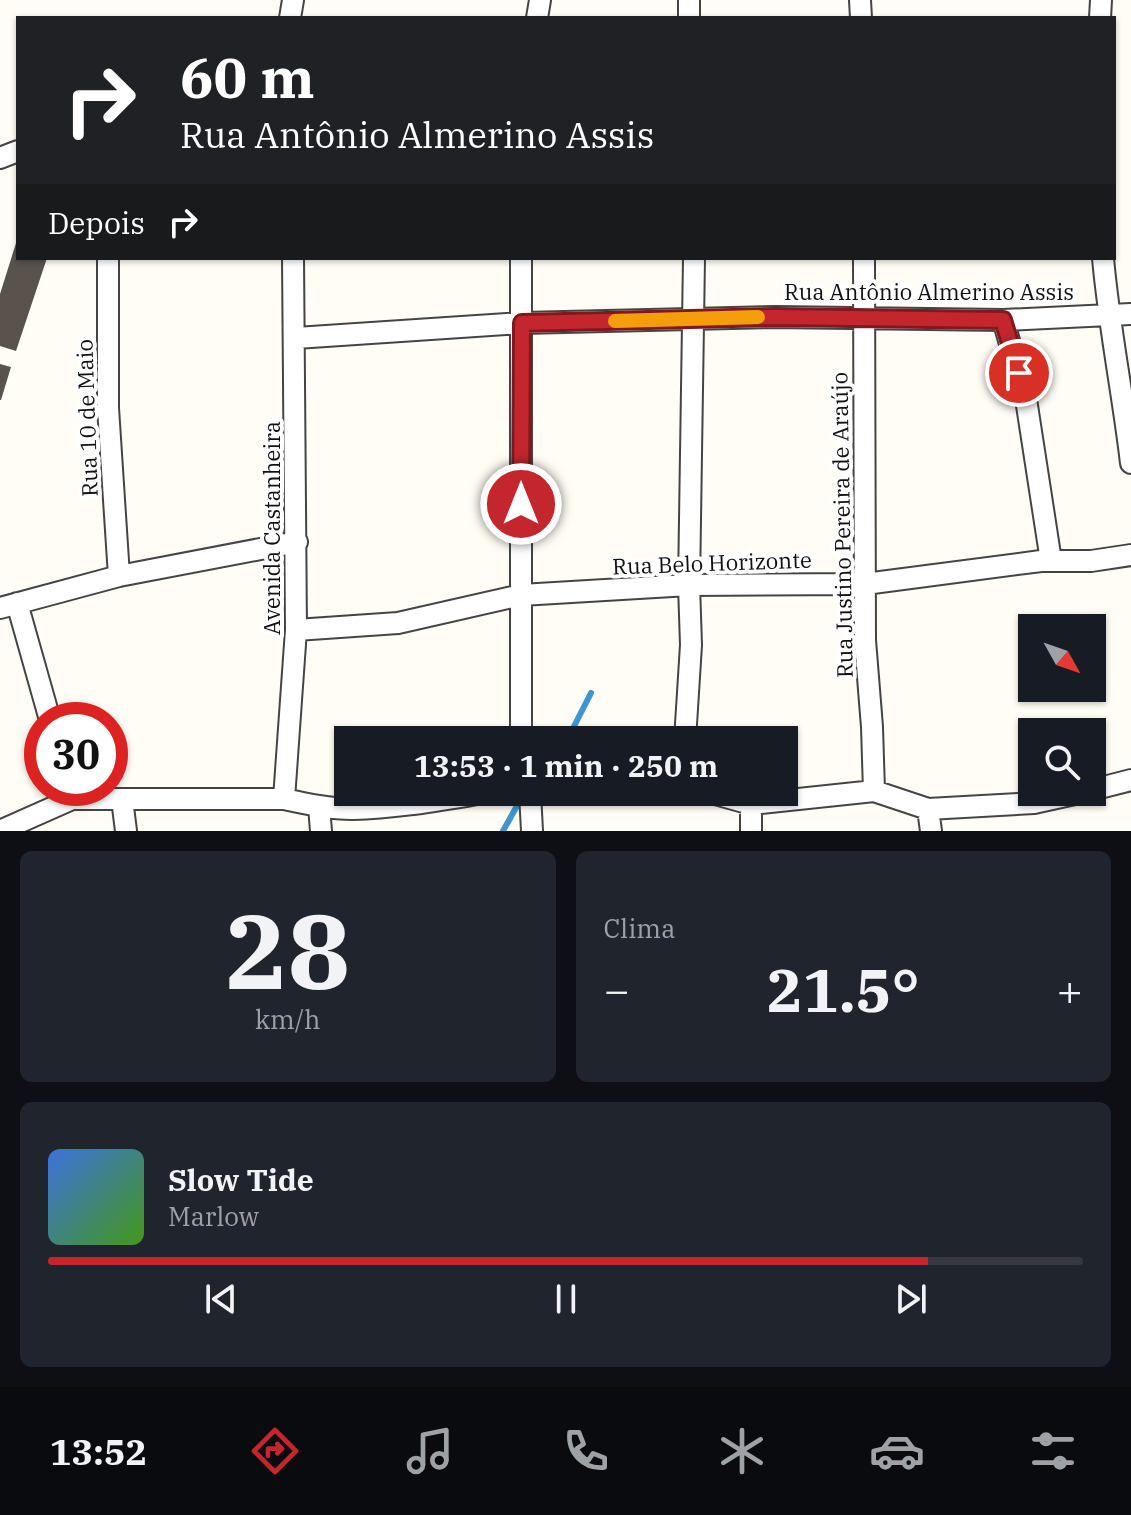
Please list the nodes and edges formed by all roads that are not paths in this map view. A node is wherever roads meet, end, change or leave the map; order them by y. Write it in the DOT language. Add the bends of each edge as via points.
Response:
graph roads {
  1 [pos="108,260"];
  2 [pos="293,260"];
  3 [pos="521,260"];
  4 [pos="694,260"];
  5 [pos="864,260"];
  6 [pos="1103,260"];
  7 [pos="1108,313"];
  8 [pos="1131,314"];
  9 [pos="692,319"];
  10 [pos="863,320"];
  11 [pos="1003,320"];
  12 [pos="522,323"];
  13 [pos="296,338"];
  14 [pos="1131,463"];
  15 [pos="297,542"];
  16 [pos="1131,555"];
  17 [pos="1051,561"];
  18 [pos="119,576"];
  19 [pos="865,584"];
  20 [pos="689,585"];
  21 [pos="521,595"];
  22 [pos="8,605"];
  23 [pos="296,630"];
  24 [pos="43,702"];
  25 [pos="521,726"];
  26 [pos="686,726"];
  27 [pos="1131,780"];
  28 [pos="1106,786"];
  29 [pos="874,791"];
  30 [pos="128,799"];
  31 [pos="284,799"];
  32 [pos="798,799"];
  33 [pos="1018,804"];
  34 [pos="47,806"];
  35 [pos="123,806"];
  36 [pos="319,806"];
  37 [pos="385,806"];
  38 [pos="530,806"];
  39 [pos="751,806"];
  40 [pos="928,809"];
  41 [pos="0,831"];
  42 [pos="126,831"];
  43 [pos="321,831"];
  44 [pos="532,831"];
  45 [pos="751,831"];
  46 [pos="931,831"];
  1 -- 18 [label="street, Rua 10 de Maio" via="108,408"];
  2 -- 13 [label="street, Avenida Castanheira"];
  3 -- 12 [label="street"];
  4 -- 9 [label="street"];
  5 -- 10 [label="street, Rua Justino Pereira de Araújo"];
  6 -- 7 [label="street"];
  7 -- 8 [label="street, Rua Antônio Almerino Assis"];
  7 -- 11 [label="street, Rua Antônio Almerino Assis"];
  7 -- 14 [label="street"];
  9 -- 10 [label="street, Rua Antônio Almerino Assis"];
  9 -- 12 [label="street, Rua Antônio Almerino Assis"];
  9 -- 20 [label="street"];
  10 -- 11 [label="street, Rua Antônio Almerino Assis"];
  10 -- 19 [label="street, Rua Justino Pereira de Araújo"];
  11 -- 17 [label="street" via="1026,399"];
  12 -- 13 [label="street, Rua Antônio Almerino Assis"];
  12 -- 21 [label="street"];
  13 -- 15 [label="street, Avenida Castanheira"];
  15 -- 18 [label="street"];
  15 -- 23 [label="street, Avenida Castanheira"];
  16 -- 17 [label="street, Rua Belo Horizonte"];
  17 -- 19 [label="street, Rua Belo Horizonte"];
  18 -- 22 [label="street"];
  19 -- 20 [label="street, Rua Belo Horizonte"];
  19 -- 29 [label="street, Rua Justino Pereira de Araújo"];
  20 -- 21 [label="street, Rua Belo Horizonte"];
  20 -- 26 [label="street"];
  21 -- 23 [label="street, Rua Belo Horizonte" via="398,623"];
  21 -- 25 [label="street"];
  22 -- 24 [label="street"];
  23 -- 31 [label="street, Avenida Castanheira"];
  27 -- 28 [label="street"];
  29 -- 32 [label="street"];
  29 -- 40 [label="street"];
  30 -- 31 [label="street"];
  31 -- 36 [label="street"];
  33 -- 40 [label="street"];
  34 -- 41 [label="street"];
  35 -- 42 [label="street"];
  36 -- 37 [label="street"];
  36 -- 43 [label="street"];
  38 -- 44 [label="street"];
  39 -- 45 [label="street"];
  40 -- 46 [label="street"];
}
